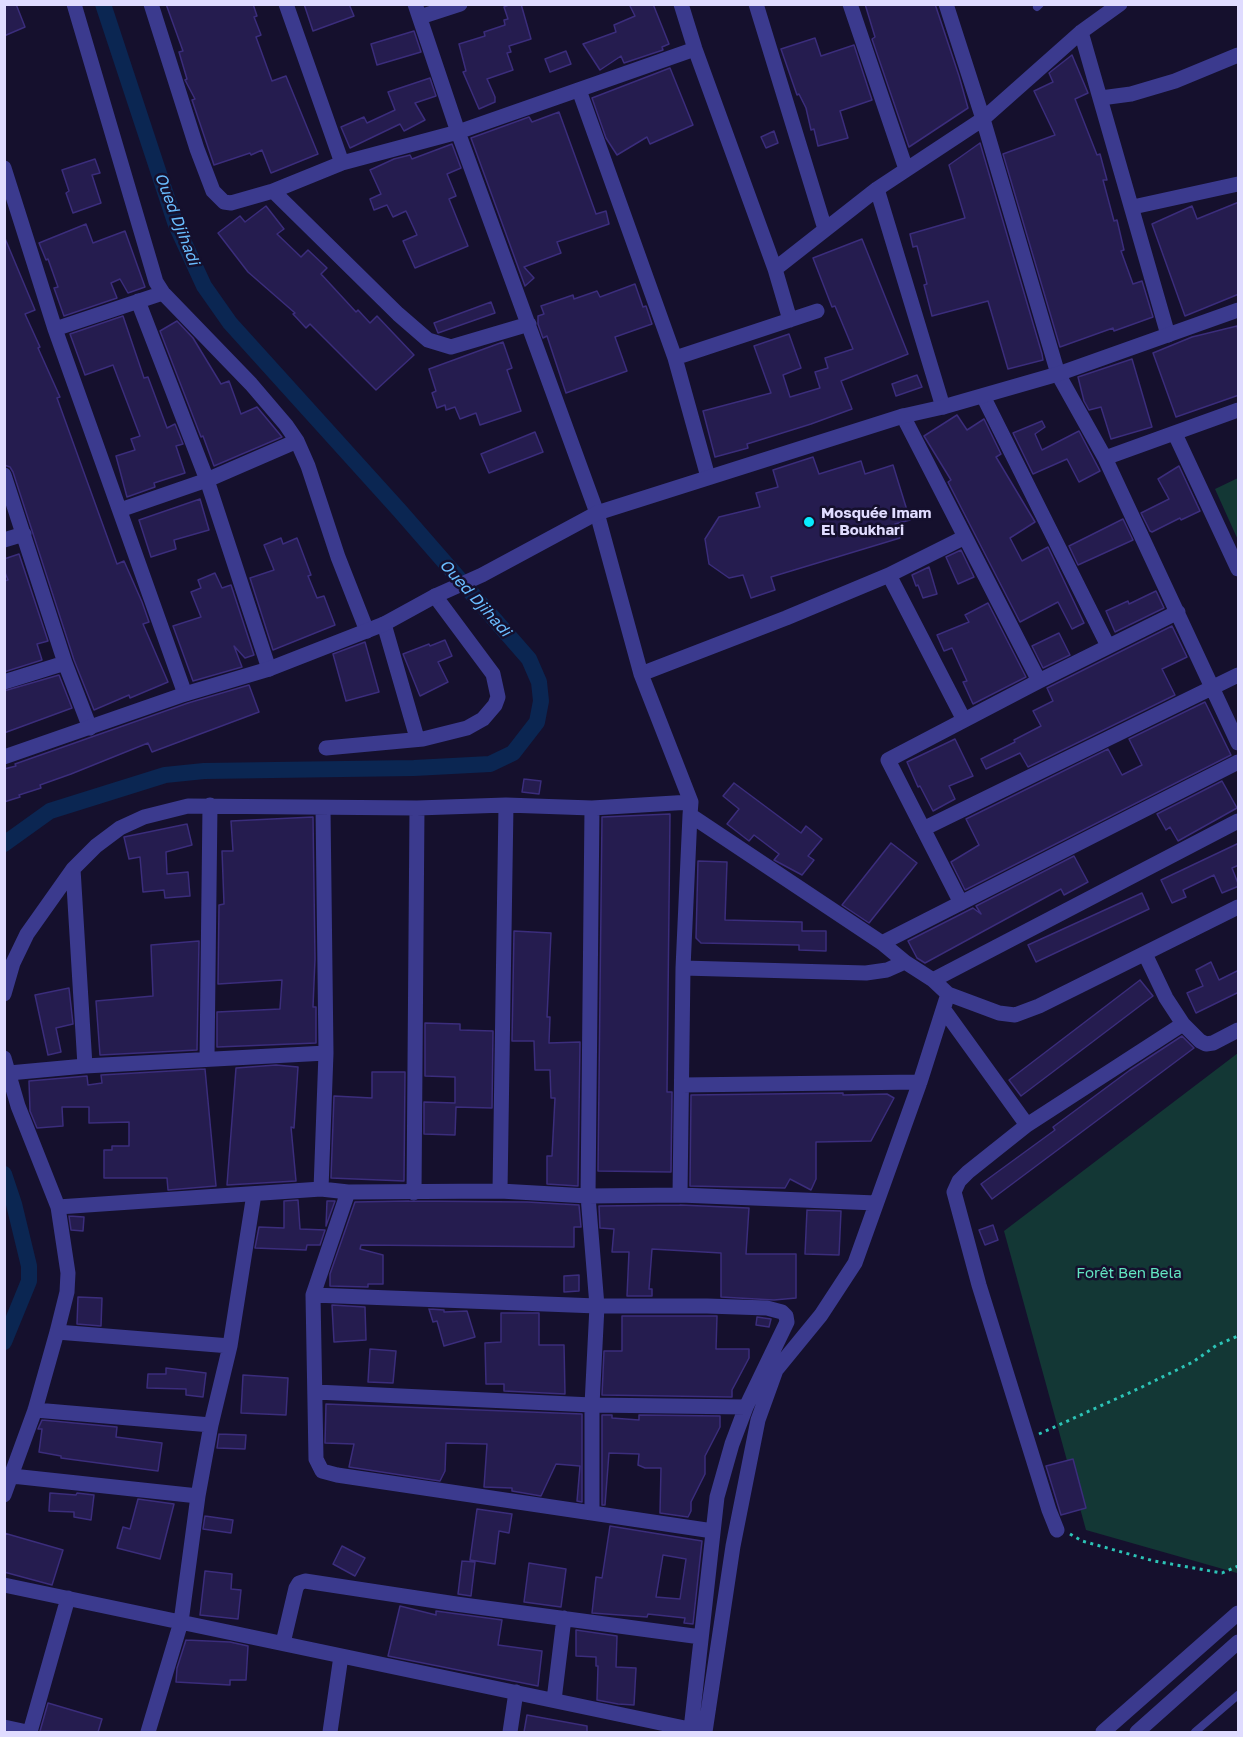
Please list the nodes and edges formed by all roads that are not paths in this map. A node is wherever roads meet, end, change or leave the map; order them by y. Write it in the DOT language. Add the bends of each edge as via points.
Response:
graph roads {
  1 [pos="74,4"];
  2 [pos="151,4"];
  3 [pos="285,4"];
  4 [pos="460,4"];
  5 [pos="681,4"];
  6 [pos="756,4"];
  7 [pos="850,4"];
  8 [pos="946,4"];
  9 [pos="1120,4"];
  10 [pos="418,11"];
  11 [pos="1081,32"];
  12 [pos="695,49"];
  13 [pos="1239,55"];
  14 [pos="579,90"];
  15 [pos="1101,98"];
  16 [pos="983,119"];
  17 [pos="458,132"];
  18 [pos="342,163"];
  19 [pos="4,168"];
  20 [pos="906,169"];
  21 [pos="1239,184"];
  22 [pos="877,189"];
  23 [pos="273,190"];
  24 [pos="1133,207"];
  25 [pos="825,229"];
  26 [pos="774,269"];
  27 [pos="163,292"];
  28 [pos="138,301"];
  29 [pos="1239,310"];
  30 [pos="817,311"];
  31 [pos="790,320"];
  32 [pos="529,324"];
  33 [pos="55,329"];
  34 [pos="1168,335"];
  35 [pos="675,358"];
  36 [pos="1058,374"];
  37 [pos="983,396"];
  38 [pos="943,407"];
  39 [pos="1239,410"];
  40 [pos="903,416"];
  41 [pos="1175,434"];
  42 [pos="297,441"];
  43 [pos="1105,458"];
  44 [pos="4,475"];
  45 [pos="708,477"];
  46 [pos="207,480"];
  47 [pos="120,510"];
  48 [pos="597,513"];
  49 [pos="24,534"];
  50 [pos="965,537"];
  51 [pos="4,540"];
  52 [pos="1239,569"];
  53 [pos="889,575"];
  54 [pos="441,592"];
  55 [pos="1178,612"];
  56 [pos="384,624"];
  57 [pos="367,631"];
  58 [pos="1108,646"];
  59 [pos="65,663"];
  60 [pos="269,669"];
  61 [pos="640,674"];
  62 [pos="1239,675"];
  63 [pos="1039,681"];
  64 [pos="4,682"];
  65 [pos="1212,688"];
  66 [pos="186,694"];
  67 [pos="964,720"];
  68 [pos="90,728"];
  69 [pos="417,738"];
  70 [pos="1239,743"];
  71 [pos="326,748"];
  72 [pos="4,757"];
  73 [pos="1239,762"];
  74 [pos="210,805"];
  75 [pos="506,805"];
  76 [pos="323,808"];
  77 [pos="417,808"];
  78 [pos="592,808"];
  79 [pos="691,808"];
  80 [pos="1239,821"];
  81 [pos="923,829"];
  82 [pos="73,869"];
  83 [pos="961,903"];
  84 [pos="1239,907"];
  85 [pos="882,943"];
  86 [pos="1144,954"];
  87 [pos="905,962"];
  88 [pos="683,968"];
  89 [pos="933,980"];
  90 [pos="4,994"];
  91 [pos="948,994"];
  92 [pos="944,1010"];
  93 [pos="1183,1024"];
  94 [pos="1239,1030"];
  95 [pos="326,1053"];
  96 [pos="207,1059"];
  97 [pos="7,1065"];
  98 [pos="85,1066"];
  99 [pos="920,1082"];
  100 [pos="682,1085"];
  101 [pos="1028,1125"];
  102 [pos="321,1189"];
  103 [pos="500,1191"];
  104 [pos="348,1192"];
  105 [pos="414,1193"];
  106 [pos="254,1194"];
  107 [pos="588,1196"];
  108 [pos="681,1196"];
  109 [pos="876,1203"];
  110 [pos="58,1208"];
  111 [pos="313,1295"];
  112 [pos="597,1306"];
  113 [pos="57,1332"];
  114 [pos="231,1346"];
  115 [pos="316,1392"];
  116 [pos="592,1405"];
  117 [pos="746,1407"];
  118 [pos="35,1410"];
  119 [pos="211,1425"];
  120 [pos="12,1476"];
  121 [pos="4,1495"];
  122 [pos="198,1496"];
  123 [pos="592,1512"];
  124 [pos="1057,1530"];
  125 [pos="713,1531"];
  126 [pos="4,1584"];
  127 [pos="68,1598"];
  128 [pos="1239,1613"];
  129 [pos="564,1618"];
  130 [pos="181,1622"];
  131 [pos="701,1636"];
  132 [pos="1239,1642"];
  133 [pos="283,1643"];
  134 [pos="341,1656"];
  135 [pos="516,1692"];
  136 [pos="1239,1695"];
  137 [pos="554,1701"];
  138 [pos="4,1727"];
  139 [pos="700,1731"];
  140 [pos="28,1732"];
  141 [pos="148,1732"];
  142 [pos="330,1732"];
  143 [pos="510,1732"];
  144 [pos="1103,1732"];
  145 [pos="1137,1732"];
  146 [pos="1195,1732"];
  1 -- 27 [label="street" via="149,262"];
  2 -- 23 [label="street" via="213,191 224,202 231,203"];
  3 -- 18 [label="street"];
  4 -- 10 [label="street"];
  5 -- 12 [label="street"];
  6 -- 25 [label="street"];
  7 -- 20 [label="street"];
  8 -- 16 [label="street"];
  9 -- 11 [label="street"];
  10 -- 17 [label="street"];
  11 -- 15 [label="street"];
  11 -- 16 [label="street"];
  12 -- 14 [label="street"];
  12 -- 26 [label="street"];
  13 -- 15 [label="street" via="1175,81"];
  14 -- 17 [label="street"];
  14 -- 35 [label="street"];
  15 -- 24 [label="street"];
  16 -- 20 [label="street"];
  16 -- 36 [label="street"];
  17 -- 18 [label="street"];
  17 -- 32 [label="street"];
  18 -- 23 [label="street"];
  19 -- 33 [label="street"];
  20 -- 22 [label="street"];
  21 -- 24 [label="street"];
  22 -- 25 [label="street"];
  22 -- 38 [label="street"];
  23 -- 32 [label="street" via="428,340 451,347"];
  24 -- 34 [label="street"];
  25 -- 26 [label="street"];
  26 -- 31 [label="street"];
  27 -- 28 [label="street"];
  27 -- 42 [label="street" via="251,384"];
  28 -- 33 [label="street"];
  28 -- 46 [label="street"];
  29 -- 34 [label="street"];
  30 -- 31 [label="street"];
  31 -- 35 [label="street"];
  32 -- 48 [label="street"];
  33 -- 47 [label="street"];
  34 -- 36 [label="street"];
  35 -- 45 [label="street"];
  36 -- 37 [label="street"];
  36 -- 43 [label="street"];
  37 -- 38 [label="street"];
  37 -- 58 [label="street"];
  38 -- 40 [label="street"];
  39 -- 41 [label="street"];
  40 -- 45 [label="street"];
  40 -- 50 [label="street"];
  41 -- 43 [label="street"];
  41 -- 52 [label="street"];
  42 -- 46 [label="street"];
  42 -- 57 [label="street"];
  43 -- 55 [label="street"];
  44 -- 49 [label="street"];
  45 -- 48 [label="street"];
  46 -- 47 [label="street"];
  46 -- 60 [label="street"];
  47 -- 66 [label="street"];
  48 -- 54 [label="street" via="482,575"];
  48 -- 61 [label="street"];
  49 -- 51 [label="street"];
  49 -- 59 [label="street"];
  50 -- 53 [label="street"];
  50 -- 63 [label="street"];
  53 -- 61 [label="street"];
  53 -- 67 [label="street"];
  54 -- 56 [label="street"];
  54 -- 69 [label="street" via="493,674 498,697 483,719 468,728"];
  55 -- 58 [label="street"];
  55 -- 65 [label="street"];
  56 -- 57 [label="street"];
  56 -- 69 [label="street"];
  57 -- 60 [label="street"];
  58 -- 63 [label="street"];
  59 -- 64 [label="street"];
  59 -- 68 [label="street"];
  60 -- 66 [label="street"];
  61 -- 79 [label="street"];
  62 -- 65 [label="street"];
  63 -- 67 [label="street"];
  65 -- 70 [label="street"];
  65 -- 81 [label="street"];
  66 -- 68 [label="street"];
  67 -- 81 [label="street" via="888,760"];
  68 -- 72 [label="street"];
  69 -- 71 [label="street"];
  73 -- 83 [label="street"];
  74 -- 76 [label="street"];
  74 -- 82 [label="street" via="144,817 120,828"];
  74 -- 96 [label="street"];
  75 -- 77 [label="street"];
  75 -- 78 [label="street"];
  75 -- 103 [label="street"];
  76 -- 77 [label="street"];
  76 -- 95 [label="street"];
  77 -- 105 [label="street"];
  78 -- 79 [label="street"];
  78 -- 107 [label="street"];
  79 -- 85 [label="street"];
  79 -- 88 [label="street"];
  80 -- 89 [label="street"];
  81 -- 83 [label="street"];
  82 -- 90 [label="street" via="27,934"];
  82 -- 98 [label="street"];
  83 -- 85 [label="street"];
  84 -- 86 [label="street"];
  85 -- 87 [label="street"];
  86 -- 91 [label="street" via="1015,1015"];
  86 -- 93 [label="street"];
  87 -- 88 [label="street" via="866,973"];
  87 -- 89 [label="street"];
  88 -- 100 [label="street"];
  89 -- 91 [label="street"];
  91 -- 92 [label="street"];
  92 -- 99 [label="street"];
  92 -- 101 [label="street"];
  93 -- 94 [label="street" via="1206,1044"];
  93 -- 101 [label="street"];
  95 -- 96 [label="street"];
  95 -- 102 [label="street"];
  96 -- 98 [label="street"];
  97 -- 98 [label="street"];
  97 -- 110 [label="street" via="18,1106"];
  99 -- 100 [label="street"];
  99 -- 109 [label="street"];
  100 -- 108 [label="street"];
  101 -- 124 [label="street" via="968,1172 954,1192 979,1285"];
  102 -- 104 [label="street"];
  102 -- 106 [label="street"];
  103 -- 105 [label="street"];
  103 -- 107 [label="street"];
  104 -- 105 [label="street"];
  104 -- 111 [label="street"];
  106 -- 110 [label="street"];
  106 -- 114 [label="street"];
  107 -- 108 [label="street"];
  107 -- 112 [label="street"];
  108 -- 109 [label="street"];
  109 -- 139 [label="street" via="855,1263 821,1315 776,1370 758,1420"];
  110 -- 113 [label="street" via="68,1273"];
  111 -- 112 [label="street"];
  111 -- 115 [label="street"];
  112 -- 116 [label="street"];
  112 -- 117 [label="street" via="707,1306 782,1312 788,1322"];
  113 -- 114 [label="street"];
  113 -- 118 [label="street"];
  114 -- 119 [label="street"];
  115 -- 116 [label="street"];
  115 -- 123 [label="street" via="316,1459 322,1471"];
  116 -- 117 [label="street"];
  116 -- 123 [label="street"];
  117 -- 125 [label="street" via="717,1497"];
  118 -- 119 [label="street"];
  118 -- 120 [label="street"];
  119 -- 122 [label="street"];
  120 -- 121 [label="street"];
  120 -- 122 [label="street"];
  122 -- 130 [label="street"];
  123 -- 125 [label="street"];
  125 -- 131 [label="street"];
  126 -- 127 [label="street"];
  127 -- 130 [label="street"];
  127 -- 140 [label="street"];
  128 -- 144 [label="street"];
  129 -- 131 [label="street"];
  129 -- 133 [label="street" via="305,1581 296,1588"];
  129 -- 137 [label="street"];
  130 -- 133 [label="street"];
  130 -- 141 [label="street"];
  131 -- 139 [label="street"];
  132 -- 145 [label="street"];
  133 -- 134 [label="street"];
  134 -- 135 [label="street"];
  134 -- 142 [label="street"];
  135 -- 137 [label="street"];
  135 -- 143 [label="street"];
  136 -- 146 [label="lane"];
  137 -- 139 [label="street"];
  138 -- 140 [label="street"];
}
